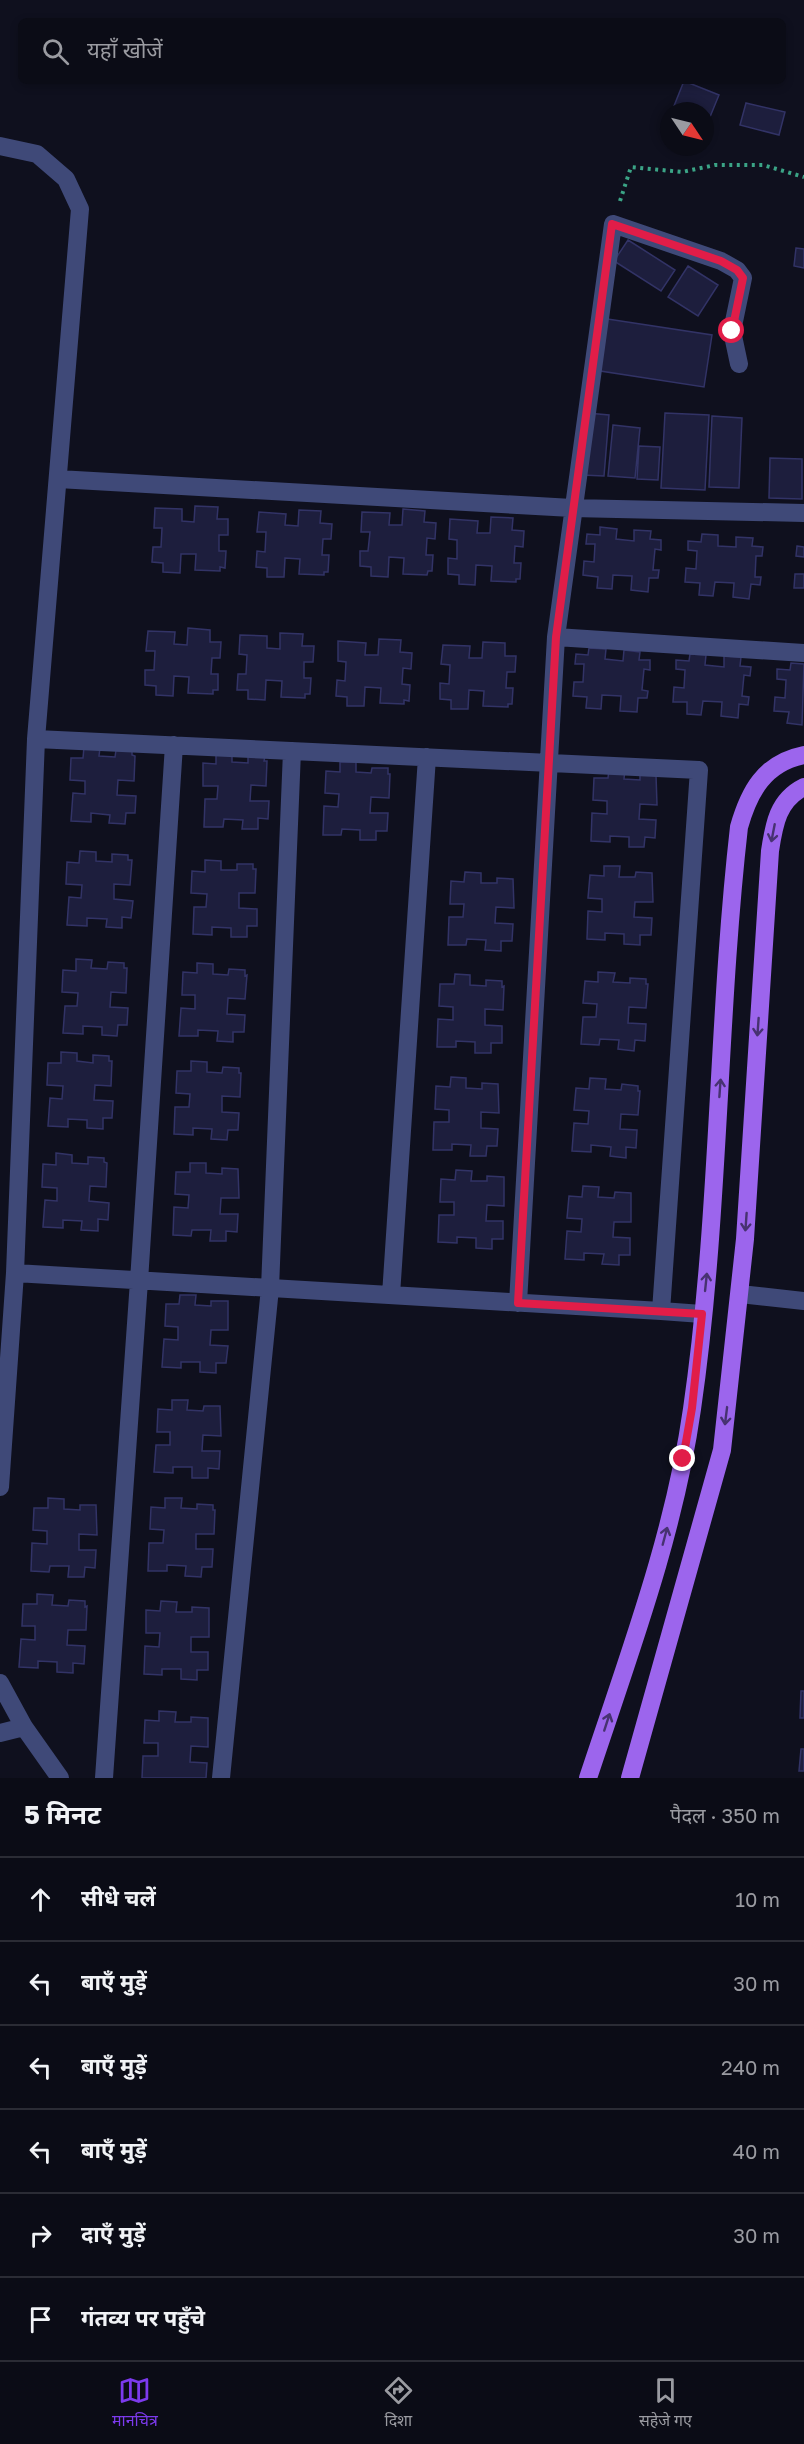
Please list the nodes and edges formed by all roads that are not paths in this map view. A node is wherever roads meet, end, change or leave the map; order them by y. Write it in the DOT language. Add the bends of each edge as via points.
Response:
graph roads {
  1 [pos="0,146"];
  2 [pos="739,364"];
  3 [pos="58,479"];
  4 [pos="572,508"];
  5 [pos="804,513"];
  6 [pos="556,637"];
  7 [pos="804,653"];
  8 [pos="36,739"];
  9 [pos="174,745"];
  10 [pos="292,751"];
  11 [pos="804,755"];
  12 [pos="428,757"];
  13 [pos="549,763"];
  14 [pos="804,787"];
  15 [pos="15,1273"];
  16 [pos="139,1281"];
  17 [pos="270,1288"];
  18 [pos="740,1294"];
  19 [pos="391,1295"];
  20 [pos="804,1301"];
  21 [pos="518,1303"];
  22 [pos="661,1311"];
  23 [pos="702,1314"];
  24 [pos="0,1488"];
  25 [pos="0,1683"];
  26 [pos="24,1727"];
  27 [pos="0,1733"];
  28 [pos="60,1778"];
  29 [pos="104,1778"];
  30 [pos="221,1778"];
  31 [pos="588,1778"];
  32 [pos="630,1778"];
  1 -- 3 [label="street" via="37,154 66,178 80,209"];
  2 -- 4 [label="street" via="732,331 743,278 737,270 612,224"];
  3 -- 4 [label="street"];
  3 -- 8 [label="street"];
  4 -- 5 [label="street"];
  4 -- 6 [label="street"];
  6 -- 7 [label="street"];
  6 -- 13 [label="street"];
  8 -- 9 [label="street"];
  8 -- 15 [label="street"];
  9 -- 10 [label="street"];
  9 -- 16 [label="street"];
  10 -- 12 [label="street"];
  10 -- 17 [label="street"];
  23 -- 11 [label="main road, one-way" via="739,827 754,788 767,773"];
  12 -- 13 [label="street"];
  12 -- 19 [label="street"];
  13 -- 21 [label="street"];
  13 -- 22 [label="street" via="699,770"];
  14 -- 18 [label="main road, one-way" via="782,805 770,851"];
  15 -- 16 [label="street"];
  15 -- 24 [label="street"];
  16 -- 17 [label="street"];
  16 -- 29 [label="street"];
  17 -- 19 [label="street"];
  17 -- 30 [label="street"];
  18 -- 20 [label="street"];
  18 -- 32 [label="main road, one-way" via="722,1449"];
  19 -- 21 [label="street"];
  21 -- 22 [label="street"];
  22 -- 23 [label="street"];
  31 -- 23 [label="main road, one-way" via="669,1523 692,1408"];
  25 -- 26 [label="street"];
  26 -- 27 [label="street"];
  26 -- 28 [label="street"];
}
